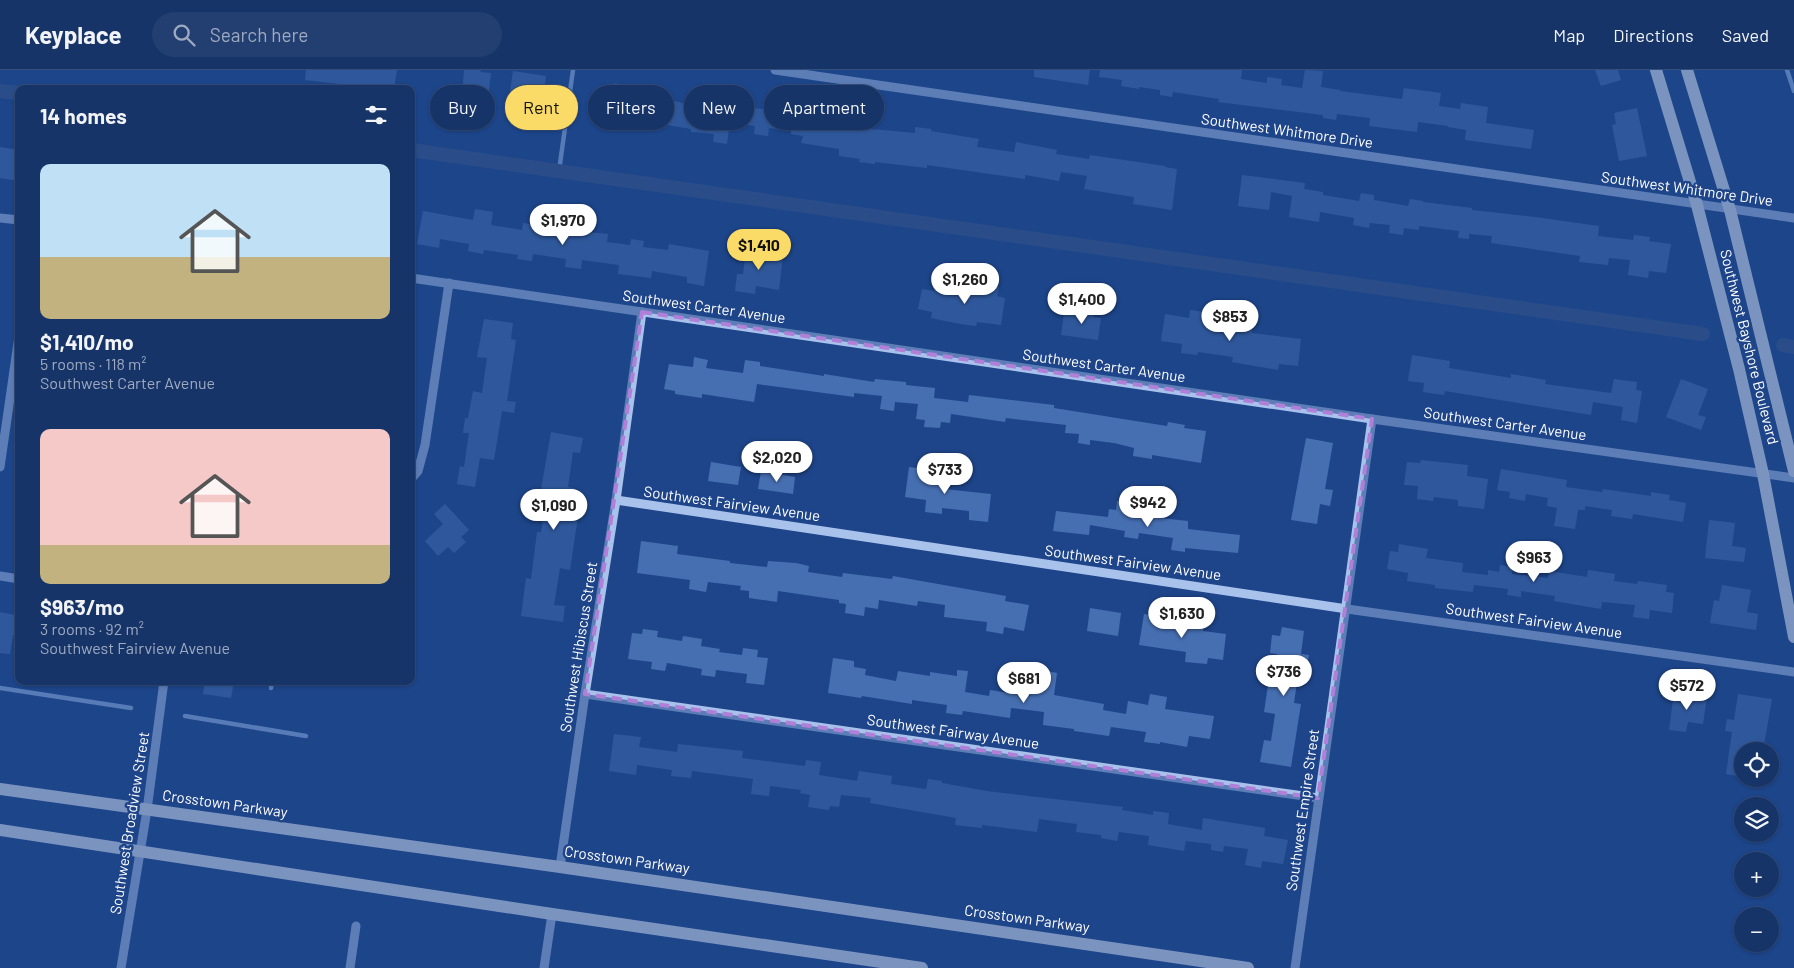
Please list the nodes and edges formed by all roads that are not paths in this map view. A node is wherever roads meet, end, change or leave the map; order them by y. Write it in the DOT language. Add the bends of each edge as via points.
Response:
graph roads {
  1 [pos="775,70"];
  2 [pos="1656,70"];
  3 [pos="1687,70"];
  4 [pos="1697,205"];
  5 [pos="1730,210"];
  6 [pos="0,218"];
  7 [pos="1794,218"];
  8 [pos="15,220"];
  9 [pos="415,279"];
  10 [pos="449,283"];
  11 [pos="642,312"];
  12 [pos="15,364"];
  13 [pos="1372,419"];
  14 [pos="0,467"];
  15 [pos="1794,471"];
  16 [pos="415,474"];
  17 [pos="1763,474"];
  18 [pos="1794,478"];
  19 [pos="616,500"];
  20 [pos="0,576"];
  21 [pos="15,578"];
  22 [pos="1347,608"];
  23 [pos="1794,637"];
  24 [pos="1794,672"];
  25 [pos="163,685"];
  26 [pos="585,694"];
  27 [pos="0,788"];
  28 [pos="1318,798"];
  29 [pos="147,810"];
  30 [pos="0,830"];
  31 [pos="140,851"];
  32 [pos="560,867"];
  33 [pos="552,914"];
  34 [pos="356,926"];
  35 [pos="121,968"];
  36 [pos="350,968"];
  37 [pos="544,968"];
  38 [pos="922,968"];
  39 [pos="1248,968"];
  40 [pos="1296,968"];
  1 -- 4 [label="street, Southwest Whitmore Drive"];
  2 -- 4 [label="main road, Southwest Bayshore Boulevard"];
  3 -- 5 [label="main road, Southwest Bayshore Boulevard"];
  4 -- 5 [label="street, Southwest Whitmore Drive"];
  4 -- 17 [label="main road, Southwest Bayshore Boulevard"];
  5 -- 7 [label="street, Southwest Whitmore Drive"];
  5 -- 15 [label="main road, Southwest Bayshore Boulevard"];
  6 -- 8 [label="street"];
  9 -- 10 [label="street, Southwest Carter Avenue"];
  10 -- 11 [label="street, Southwest Carter Avenue"];
  10 -- 16 [label="street" via="425,445"];
  11 -- 13 [label="street, Southwest Carter Avenue"];
  11 -- 19 [label="street, Southwest Hibiscus Street"];
  12 -- 14 [label="street"];
  13 -- 17 [label="street, Southwest Carter Avenue"];
  13 -- 22 [label="street, Southwest Empire Street"];
  17 -- 18 [label="street, Southwest Carter Avenue"];
  17 -- 23 [label="main road, Southwest Bayshore Boulevard"];
  19 -- 22 [label="street, Southwest Fairview Avenue"];
  19 -- 26 [label="street, Southwest Hibiscus Street"];
  20 -- 21 [label="street"];
  22 -- 24 [label="street, Southwest Fairview Avenue"];
  22 -- 28 [label="street, Southwest Empire Street"];
  25 -- 29 [label="street, Southwest Broadview Street"];
  26 -- 28 [label="street, Southwest Fairway Avenue"];
  26 -- 32 [label="street, Southwest Hibiscus Street"];
  27 -- 29 [label="main road, Crosstown Parkway"];
  28 -- 40 [label="street, Southwest Empire Street"];
  29 -- 31 [label="street, Southwest Broadview Street"];
  29 -- 32 [label="main road, Crosstown Parkway"];
  30 -- 31 [label="main road"];
  31 -- 33 [label="main road"];
  31 -- 35 [label="street, Southwest Broadview Street"];
  32 -- 39 [label="main road, Crosstown Parkway"];
  33 -- 37 [label="street"];
  33 -- 38 [label="main road"];
  34 -- 36 [label="street"];
}
